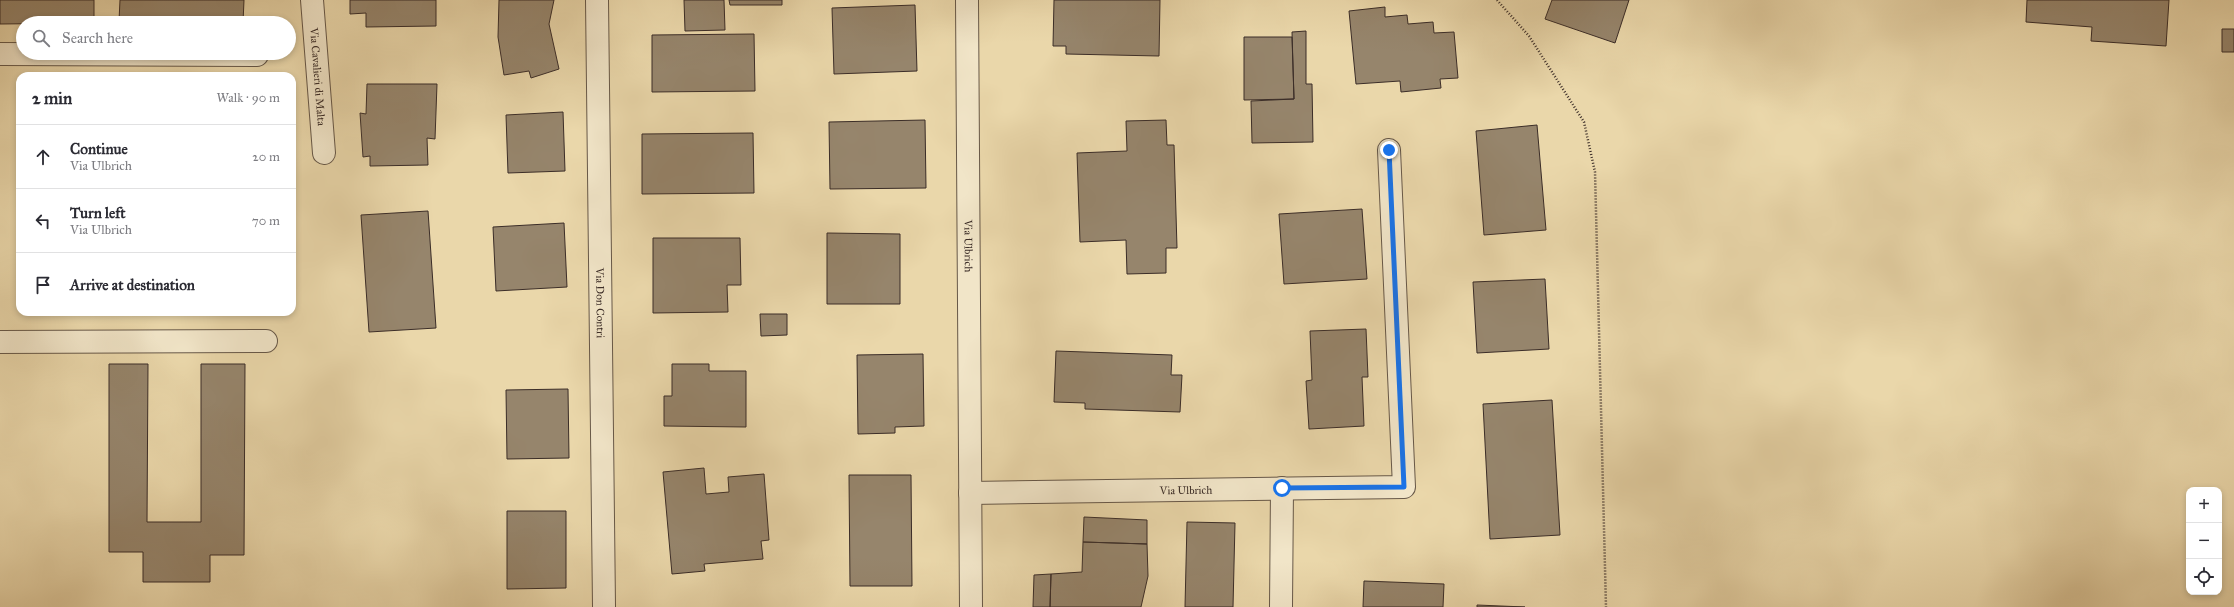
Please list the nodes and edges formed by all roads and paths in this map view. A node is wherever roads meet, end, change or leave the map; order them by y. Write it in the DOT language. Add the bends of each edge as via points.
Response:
graph roads {
  1 [pos="312,0"];
  2 [pos="597,0"];
  3 [pos="967,0"];
  4 [pos="1497,0"];
  5 [pos="0,54"];
  6 [pos="16,54"];
  7 [pos="1389,150"];
  8 [pos="324,153"];
  9 [pos="266,341"];
  10 [pos="0,342"];
  11 [pos="1282,488"];
  12 [pos="970,493"];
  13 [pos="604,606"];
  14 [pos="971,607"];
  15 [pos="1281,607"];
  16 [pos="1606,607"];
  1 -- 8 [label="street, Via Cavalieri di Malta"];
  2 -- 13 [label="street, Via Don Contri"];
  3 -- 12 [label="street, Via Ulbrich"];
  4 -- 16 [label="path" via="1529,36 1584,122 1595,172"];
  5 -- 6 [label="street"];
  7 -- 11 [label="street, Via Ulbrich" via="1404,487"];
  9 -- 10 [label="street"];
  11 -- 12 [label="street, Via Ulbrich"];
  11 -- 15 [label="street"];
  12 -- 14 [label="street, Via Ulbrich"];
}
